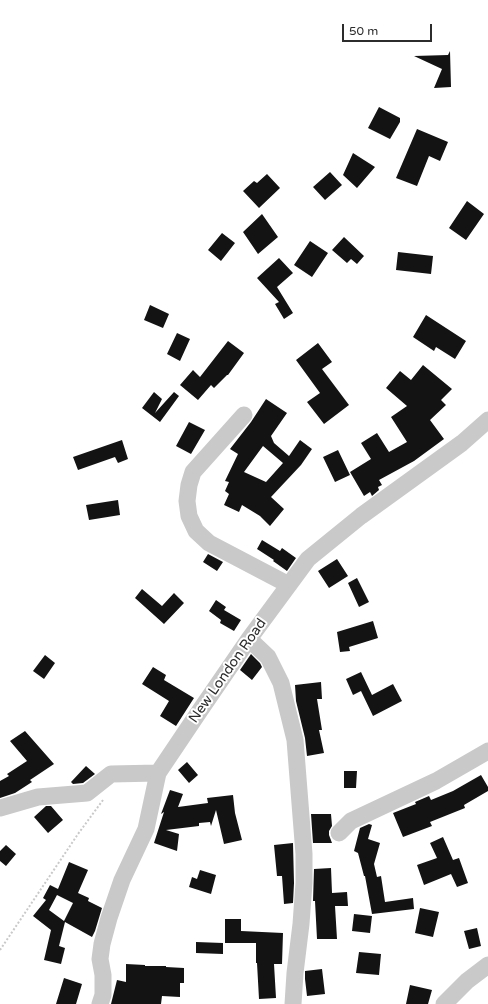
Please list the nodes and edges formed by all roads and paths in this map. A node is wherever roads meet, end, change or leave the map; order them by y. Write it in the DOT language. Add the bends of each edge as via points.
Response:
graph roads {
  1 [pos="244,415"];
  2 [pos="488,420"];
  3 [pos="289,585"];
  4 [pos="249,639"];
  5 [pos="488,751"];
  6 [pos="158,773"];
  7 [pos="107,796"];
  8 [pos="0,808"];
  9 [pos="340,833"];
  10 [pos="0,950"];
  11 [pos="488,965"];
  12 [pos="100,1004"];
  13 [pos="294,1004"];
  14 [pos="444,1004"];
  1 -- 3 [label="street" via="193,472 189,485 189,516 196,531 209,543"];
  2 -- 3 [label="street, New London Road" via="462,443 361,516 308,559"];
  3 -- 4 [label="street, New London Road"];
  4 -- 6 [label="street, New London Road"];
  4 -- 13 [label="street" via="268,657 279,678 295,740 304,883"];
  5 -- 9 [label="street" via="436,781 351,821"];
  6 -- 8 [label="street" via="111,774 87,793 38,796"];
  6 -- 12 [label="street, New London Road" via="146,829 122,880 102,944 100,959 103,995"];
  7 -- 10 [label="path" via="78,834"];
  11 -- 14 [label="street" via="467,980"];
}
